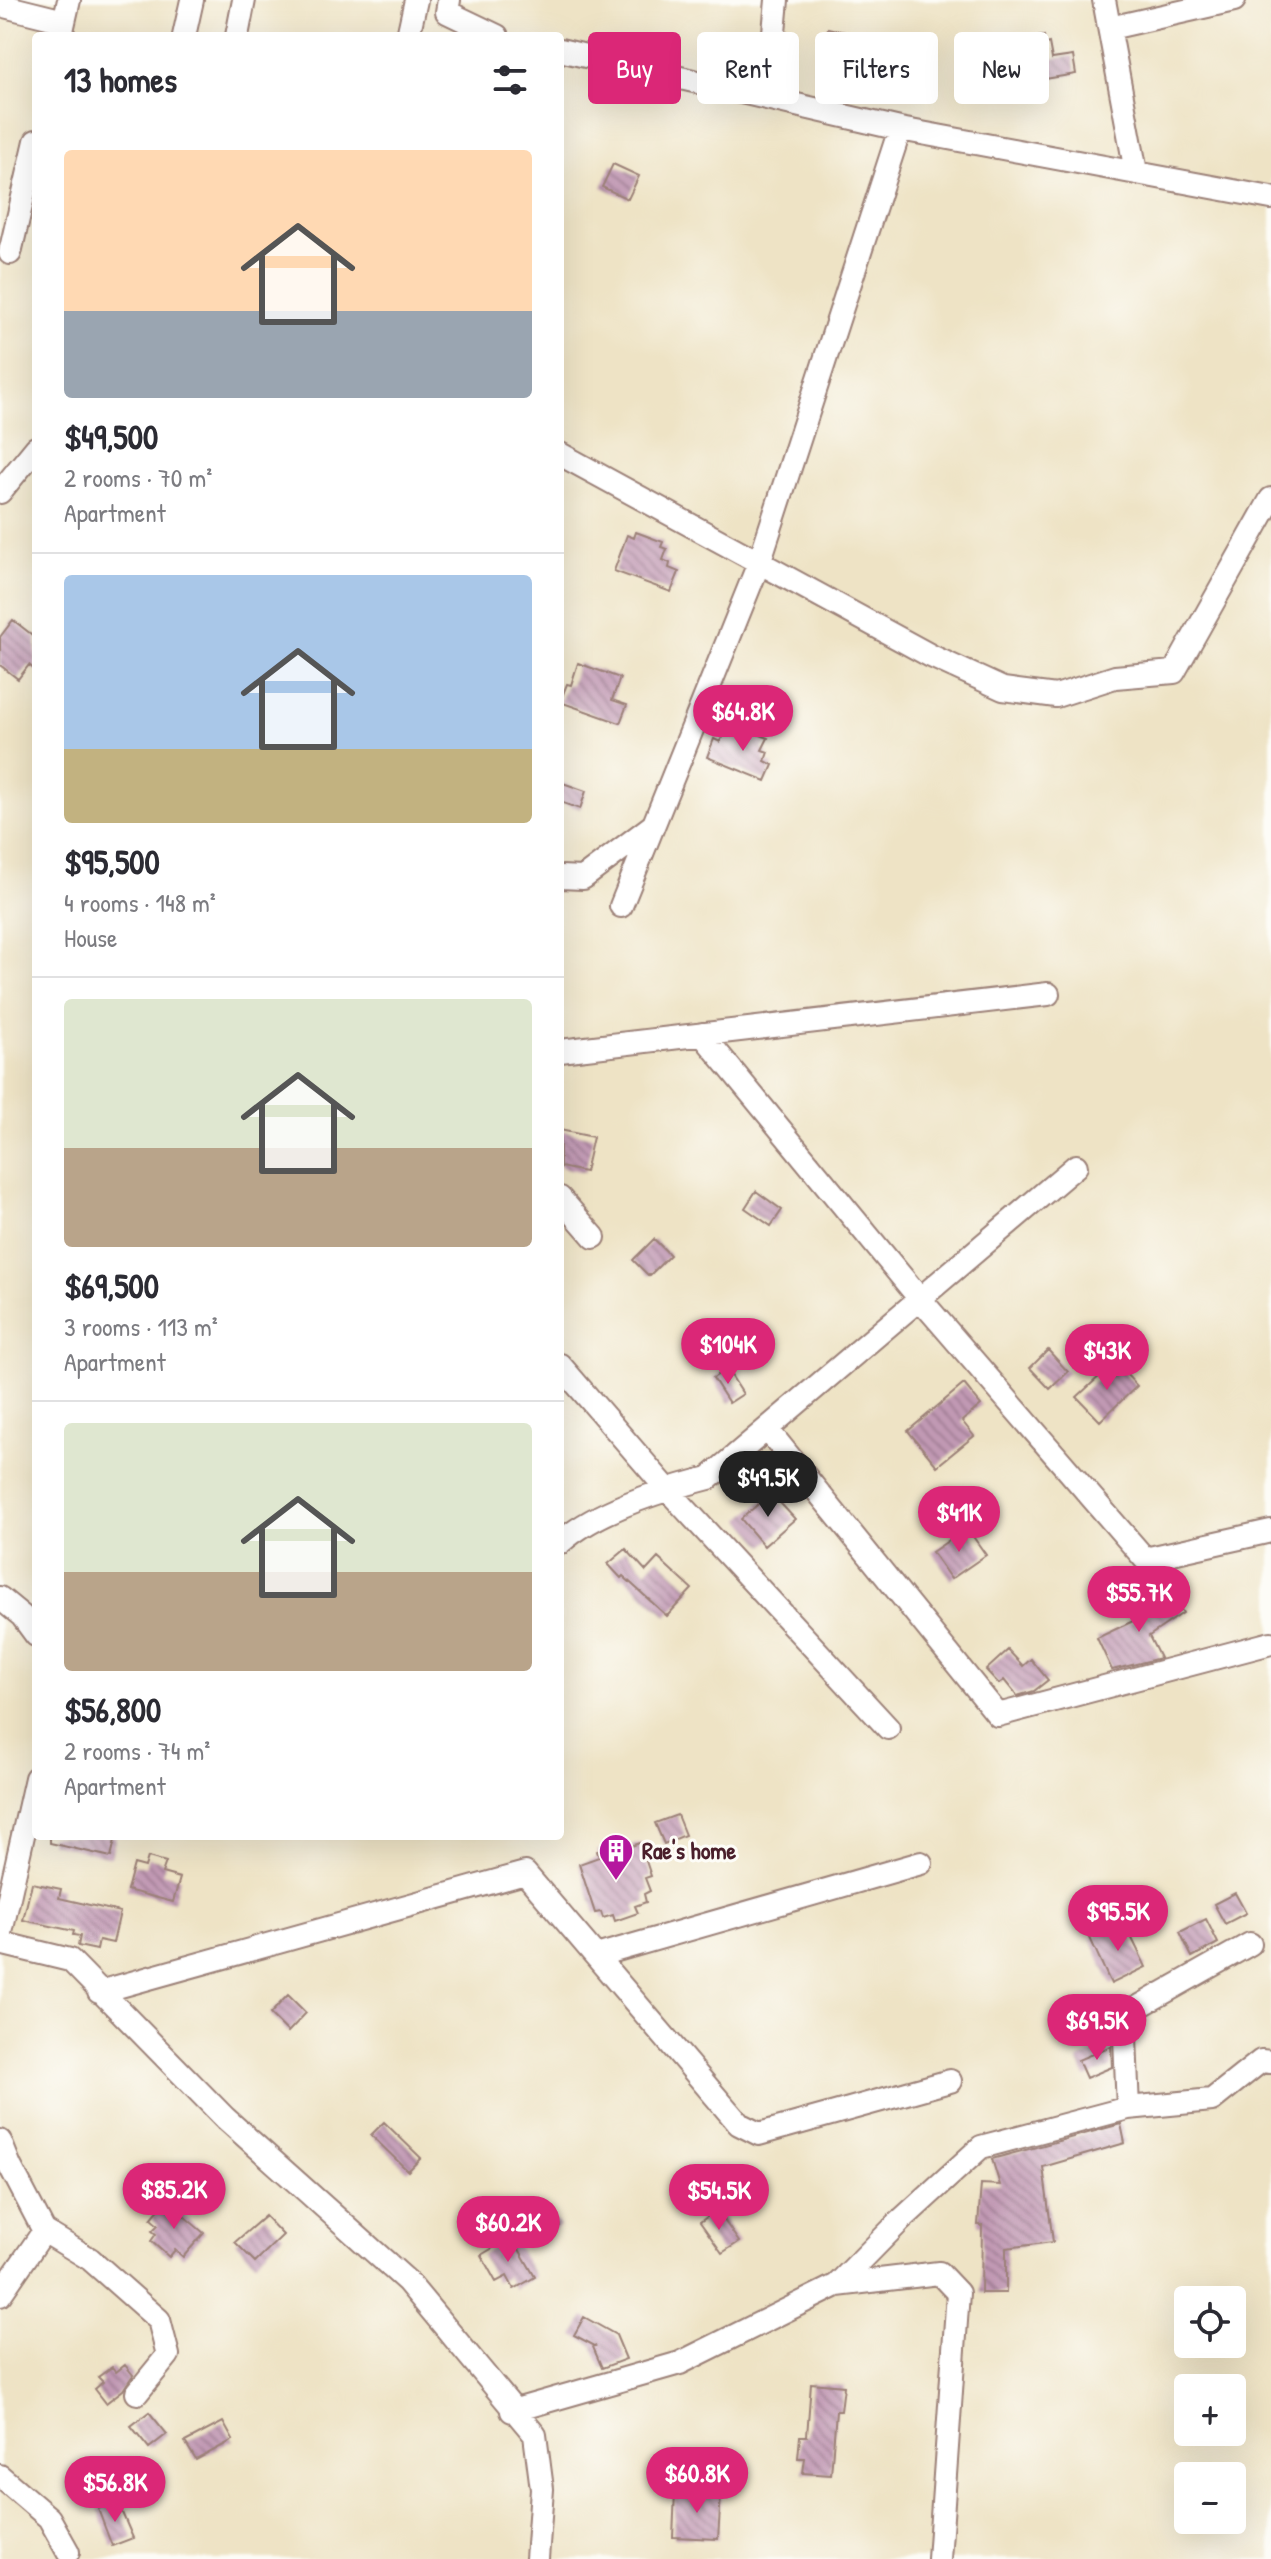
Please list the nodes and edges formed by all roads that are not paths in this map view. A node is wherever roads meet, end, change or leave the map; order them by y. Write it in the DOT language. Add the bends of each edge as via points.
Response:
graph roads {
  1 [pos="192,0"];
  2 [pos="244,0"];
  3 [pos="416,0"];
  4 [pos="449,0"];
  5 [pos="777,0"];
  6 [pos="1104,0"];
  7 [pos="1234,0"];
  8 [pos="0,5"];
  9 [pos="64,19"];
  10 [pos="1110,28"];
  11 [pos="185,32"];
  12 [pos="238,32"];
  13 [pos="409,32"];
  14 [pos="486,32"];
  15 [pos="774,32"];
  16 [pos="564,51"];
  17 [pos="697,81"];
  18 [pos="797,104"];
  19 [pos="900,129"];
  20 [pos="32,158"];
  21 [pos="1136,172"];
  22 [pos="1271,198"];
  23 [pos="11,247"];
  24 [pos="32,453"];
  25 [pos="564,456"];
  26 [pos="0,492"];
  27 [pos="1271,499"];
  28 [pos="759,563"];
  29 [pos="653,825"];
  30 [pos="564,877"];
  31 [pos="621,906"];
  32 [pos="1048,994"];
  33 [pos="702,1034"];
  34 [pos="564,1051"];
  35 [pos="1076,1166"];
  36 [pos="564,1203"];
  37 [pos="594,1237"];
  38 [pos="920,1299"];
  39 [pos="564,1370"];
  40 [pos="767,1429"];
  41 [pos="667,1489"];
  42 [pos="1271,1531"];
  43 [pos="564,1539"];
  44 [pos="0,1598"];
  45 [pos="32,1630"];
  46 [pos="1271,1643"];
  47 [pos="888,1728"];
  48 [pos="32,1796"];
  49 [pos="921,1863"];
  50 [pos="0,1937"];
  51 [pos="0,1943"];
  52 [pos="1250,1944"];
  53 [pos="596,1956"];
  54 [pos="99,1992"];
  55 [pos="1271,2062"];
  56 [pos="950,2081"];
  57 [pos="1128,2108"];
  58 [pos="0,2141"];
  59 [pos="44,2231"];
  60 [pos="837,2285"];
  61 [pos="0,2295"];
  62 [pos="137,2393"];
  63 [pos="512,2411"];
  64 [pos="0,2476"];
  65 [pos="68,2552"];
  66 [pos="537,2559"];
  67 [pos="939,2559"];
  1 -- 11 [label="street"];
  2 -- 12 [label="street"];
  3 -- 13 [label="street"];
  4 -- 14 [label="street" via="447,12"];
  5 -- 15 [label="street"];
  6 -- 10 [label="street"];
  7 -- 10 [label="street"];
  8 -- 9 [label="street"];
  10 -- 21 [label="street"];
  16 -- 17 [label="street"];
  18 -- 19 [label="street"];
  19 -- 21 [label="street"];
  19 -- 28 [label="street"];
  20 -- 23 [label="street" via="10,253"];
  21 -- 22 [label="street"];
  24 -- 26 [label="street"];
  25 -- 28 [label="street"];
  27 -- 28 [label="street" via="1174,672 1115,677 1056,696 1003,689"];
  28 -- 29 [label="street"];
  29 -- 30 [label="street" via="583,878"];
  29 -- 31 [label="street"];
  32 -- 33 [label="street"];
  33 -- 34 [label="street"];
  33 -- 38 [label="street"];
  35 -- 38 [label="street"];
  36 -- 37 [label="street"];
  38 -- 40 [label="street"];
  38 -- 42 [label="street" via="1145,1559"];
  39 -- 41 [label="street"];
  40 -- 41 [label="street" via="709,1478"];
  40 -- 46 [label="street" via="998,1715"];
  41 -- 43 [label="street" via="578,1527"];
  41 -- 47 [label="street"];
  44 -- 45 [label="street"];
  48 -- 50 [label="street"];
  49 -- 53 [label="street"];
  51 -- 54 [label="street" via="70,1960"];
  52 -- 57 [label="street" via="1124,2015"];
  53 -- 54 [label="street" via="525,1873"];
  53 -- 56 [label="street" via="739,2124 759,2134"];
  54 -- 63 [label="street" via="225,2118 407,2281"];
  55 -- 57 [label="street" via="1261,2061 1212,2100"];
  57 -- 60 [label="street" via="981,2147"];
  58 -- 59 [label="street"];
  59 -- 61 [label="street"];
  59 -- 62 [label="street" via="90,2259 159,2320 168,2355"];
  60 -- 63 [label="street" via="680,2363"];
  60 -- 67 [label="street" via="939,2273 958,2293"];
  63 -- 66 [label="street" via="535,2435 542,2489"];
  64 -- 65 [label="street" via="49,2518"];
}
